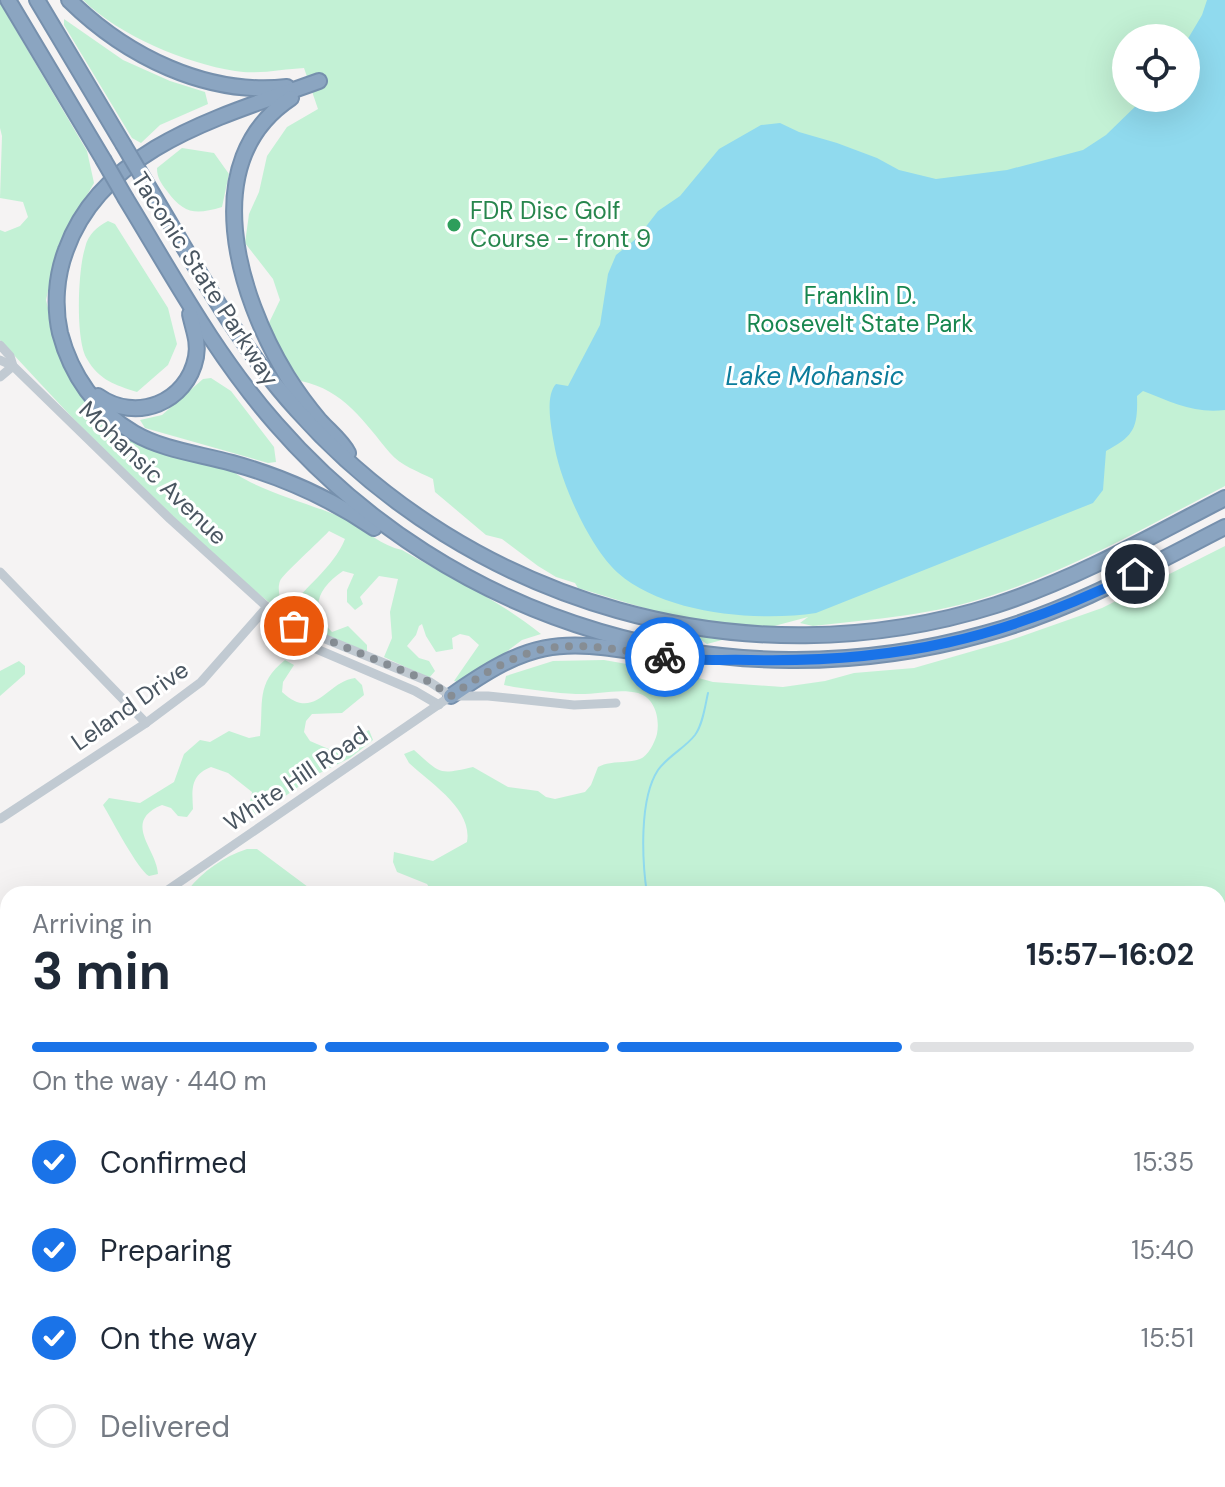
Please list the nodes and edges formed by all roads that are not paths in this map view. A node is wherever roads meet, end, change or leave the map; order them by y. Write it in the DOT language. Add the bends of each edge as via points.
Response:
graph roads {
  1 [pos="8,0"];
  2 [pos="37,0"];
  3 [pos="69,0"];
  4 [pos="319,81"];
  5 [pos="188,300"];
  6 [pos="0,345"];
  7 [pos="0,360"];
  8 [pos="13,366"];
  9 [pos="0,377"];
  10 [pos="78,377"];
  11 [pos="352,465"];
  12 [pos="1225,498"];
  13 [pos="1225,527"];
  14 [pos="427,552"];
  15 [pos="0,572"];
  16 [pos="267,607"];
  17 [pos="747,660"];
  18 [pos="451,696"];
  19 [pos="616,703"];
  20 [pos="439,705"];
  21 [pos="146,723"];
  22 [pos="0,819"];
  23 [pos="174,886"];
  1 -- 5 [label="highway, Taconic State Parkway, bridge"];
  2 -- 11 [label="highway, Taconic State Parkway, bridge" via="254,357 295,409"];
  3 -- 4 [label="highway" via="133,49 199,79 262,89"];
  4 -- 10 [label="highway" via="166,142 130,166 90,206 67,245 57,292 59,329"];
  4 -- 11 [label="highway" via="274,110 251,140 238,180 236,243 247,293 272,349 305,402 348,450"];
  5 -- 10 [label="highway" via="196,356 188,378 170,398 145,408 121,408"];
  5 -- 14 [label="highway, Taconic State Parkway" via="242,382 294,445 353,500"];
  6 -- 8 [label="street, Mohansic Avenue"];
  7 -- 8 [label="street, Mohansic Avenue"];
  8 -- 9 [label="street"];
  8 -- 16 [label="street, Mohansic Avenue"];
  10 -- 14 [label="highway" via="104,411 140,436 301,486 400,546"];
  11 -- 12 [label="highway, Taconic State Parkway" via="435,529 529,580 628,614 759,635 866,632 996,605 1096,565"];
  13 -- 17 [label="highway, Taconic State Parkway" via="1085,598 986,634 880,656"];
  14 -- 17 [label="highway, Taconic State Parkway" via="493,590 589,629 667,649"];
  15 -- 21 [label="street"];
  16 -- 18 [label="street, Mohansic Avenue" via="305,631 430,682"];
  16 -- 20 [label="street, Mohansic Avenue" via="266,620 289,636"];
  16 -- 21 [label="street, Leland Drive" via="201,682"];
  17 -- 18 [label="highway" via="693,661 561,645 506,660"];
  18 -- 19 [label="street, Mohansic Avenue"];
  18 -- 20 [label="street, White Hill Road"];
  20 -- 23 [label="street, White Hill Road"];
  21 -- 22 [label="street, Leland Drive"];
}
